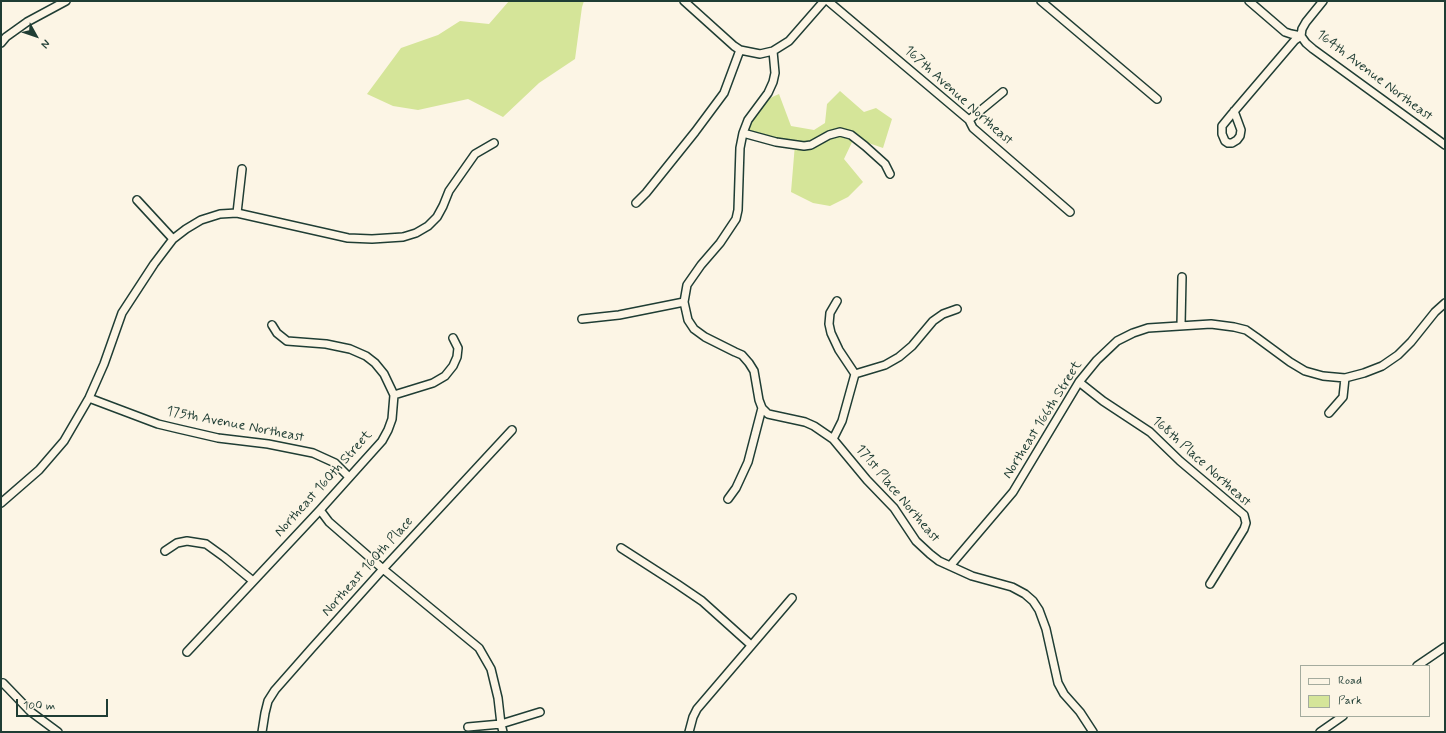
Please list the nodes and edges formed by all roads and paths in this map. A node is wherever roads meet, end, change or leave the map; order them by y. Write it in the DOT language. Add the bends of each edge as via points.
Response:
graph roads {
  1 [pos="66,1"];
  2 [pos="684,1"];
  3 [pos="824,1"];
  4 [pos="828,1"];
  5 [pos="1041,1"];
  6 [pos="1249,1"];
  7 [pos="1323,1"];
  8 [pos="1301,36"];
  9 [pos="1,43"];
  10 [pos="740,50"];
  11 [pos="772,51"];
  12 [pos="1003,92"];
  13 [pos="1157,98"];
  14 [pos="1234,111"];
  15 [pos="969,120"];
  16 [pos="743,133"];
  17 [pos="494,143"];
  18 [pos="1445,145"];
  19 [pos="242,169"];
  20 [pos="890,174"];
  21 [pos="137,200"];
  22 [pos="636,203"];
  23 [pos="1070,212"];
  24 [pos="237,213"];
  25 [pos="173,239"];
  26 [pos="1182,276"];
  27 [pos="837,301"];
  28 [pos="684,302"];
  29 [pos="1445,303"];
  30 [pos="957,309"];
  31 [pos="582,319"];
  32 [pos="272,325"];
  33 [pos="1181,325"];
  34 [pos="453,338"];
  35 [pos="856,374"];
  36 [pos="1346,378"];
  37 [pos="1079,382"];
  38 [pos="394,395"];
  39 [pos="90,398"];
  40 [pos="762,408"];
  41 [pos="1328,413"];
  42 [pos="512,430"];
  43 [pos="833,439"];
  44 [pos="349,477"];
  45 [pos="728,499"];
  46 [pos="1,503"];
  47 [pos="320,510"];
  48 [pos="621,548"];
  49 [pos="165,551"];
  50 [pos="950,566"];
  51 [pos="383,569"];
  52 [pos="253,581"];
  53 [pos="1210,584"];
  54 [pos="792,598"];
  55 [pos="751,645"];
  56 [pos="1445,647"];
  57 [pos="187,652"];
  58 [pos="1418,665"];
  59 [pos="3,683"];
  60 [pos="540,712"];
  61 [pos="1342,717"];
  62 [pos="501,724"];
  63 [pos="468,727"];
  64 [pos="58,732"];
  65 [pos="262,732"];
  66 [pos="503,732"];
  67 [pos="689,732"];
  68 [pos="1093,732"];
  69 [pos="1320,732"];
  1 -- 9 [label="street" via="27,22"];
  2 -- 10 [label="street"];
  3 -- 11 [label="street" via="789,41"];
  4 -- 15 [label="street, 167th Avenue Northeast"];
  5 -- 13 [label="street"];
  6 -- 8 [label="street, 164th Avenue Northeast" via="1285,32"];
  7 -- 8 [label="street" via="1306,22"];
  8 -- 14 [label="street"];
  8 -- 18 [label="street, 164th Avenue Northeast" via="1313,49"];
  10 -- 11 [label="street" via="760,54"];
  10 -- 22 [label="street" via="724,93"];
  11 -- 16 [label="street" via="775,73 773,82 748,120"];
  12 -- 15 [label="street"];
  15 -- 23 [label="street, 167th Avenue Northeast" via="973,128"];
  16 -- 20 [label="street" via="804,146 840,132 865,146 885,164"];
  16 -- 28 [label="street" via="736,220 687,285"];
  17 -- 24 [label="street" via="475,154 449,191 444,206 428,226 403,237 348,238"];
  19 -- 24 [label="street"];
  21 -- 25 [label="street"];
  24 -- 25 [label="street" via="220,214 201,220"];
  25 -- 39 [label="street" via="122,313"];
  26 -- 33 [label="street"];
  27 -- 35 [label="street" via="830,313 831,333 839,350"];
  28 -- 31 [label="street"];
  28 -- 40 [label="street" via="688,320 694,329 742,355 749,363 754,371"];
  29 -- 36 [label="street" via="1398,355 1382,366"];
  30 -- 35 [label="street" via="933,321 899,357 885,365"];
  32 -- 38 [label="street" via="287,341 326,344 350,349 366,356 376,363 384,374"];
  33 -- 36 [label="street" via="1211,324 1246,330 1305,371"];
  33 -- 37 [label="street, Northeast 166th Street" via="1148,328 1117,341"];
  34 -- 38 [label="street" via="458,348 457,357 444,376 433,383"];
  35 -- 43 [label="street" via="842,421"];
  36 -- 41 [label="street" via="1343,397"];
  37 -- 50 [label="street, Northeast 166th Street" via="1013,492"];
  37 -- 53 [label="street, 168th Place Northeast" via="1150,432 1244,515 1244,529"];
  38 -- 44 [label="street, Northeast 160th Street" via="392,419 382,441"];
  39 -- 44 [label="street, 175th Avenue Northeast" via="158,424 218,438 313,453 335,463"];
  39 -- 46 [label="street" via="52,456"];
  40 -- 43 [label="street, 171st Place Northeast" via="768,414 805,422"];
  40 -- 45 [label="street" via="754,446 736,488"];
  42 -- 51 [label="street, Northeast 160th Place"];
  43 -- 50 [label="street, 171st Place Northeast" via="894,508 916,541 939,561"];
  44 -- 47 [label="street, Northeast 160th Street"];
  47 -- 51 [label="street" via="329,522"];
  47 -- 52 [label="street, Northeast 160th Street"];
  48 -- 55 [label="street" via="702,601"];
  49 -- 52 [label="street" via="176,543 206,544"];
  50 -- 68 [label="street, 171st Place Northeast" via="972,576 1012,587 1033,601 1046,629 1058,683"];
  51 -- 62 [label="street" via="479,648 491,669"];
  51 -- 65 [label="street, Northeast 160th Place" via="275,690 268,701"];
  52 -- 57 [label="street, Northeast 160th Street"];
  54 -- 55 [label="street"];
  55 -- 67 [label="street" via="697,709"];
  56 -- 58 [label="street"];
  59 -- 64 [label="street" via="31,712"];
  60 -- 62 [label="street"];
  61 -- 69 [label="street"];
  62 -- 63 [label="street"];
  62 -- 66 [label="street"];
}
